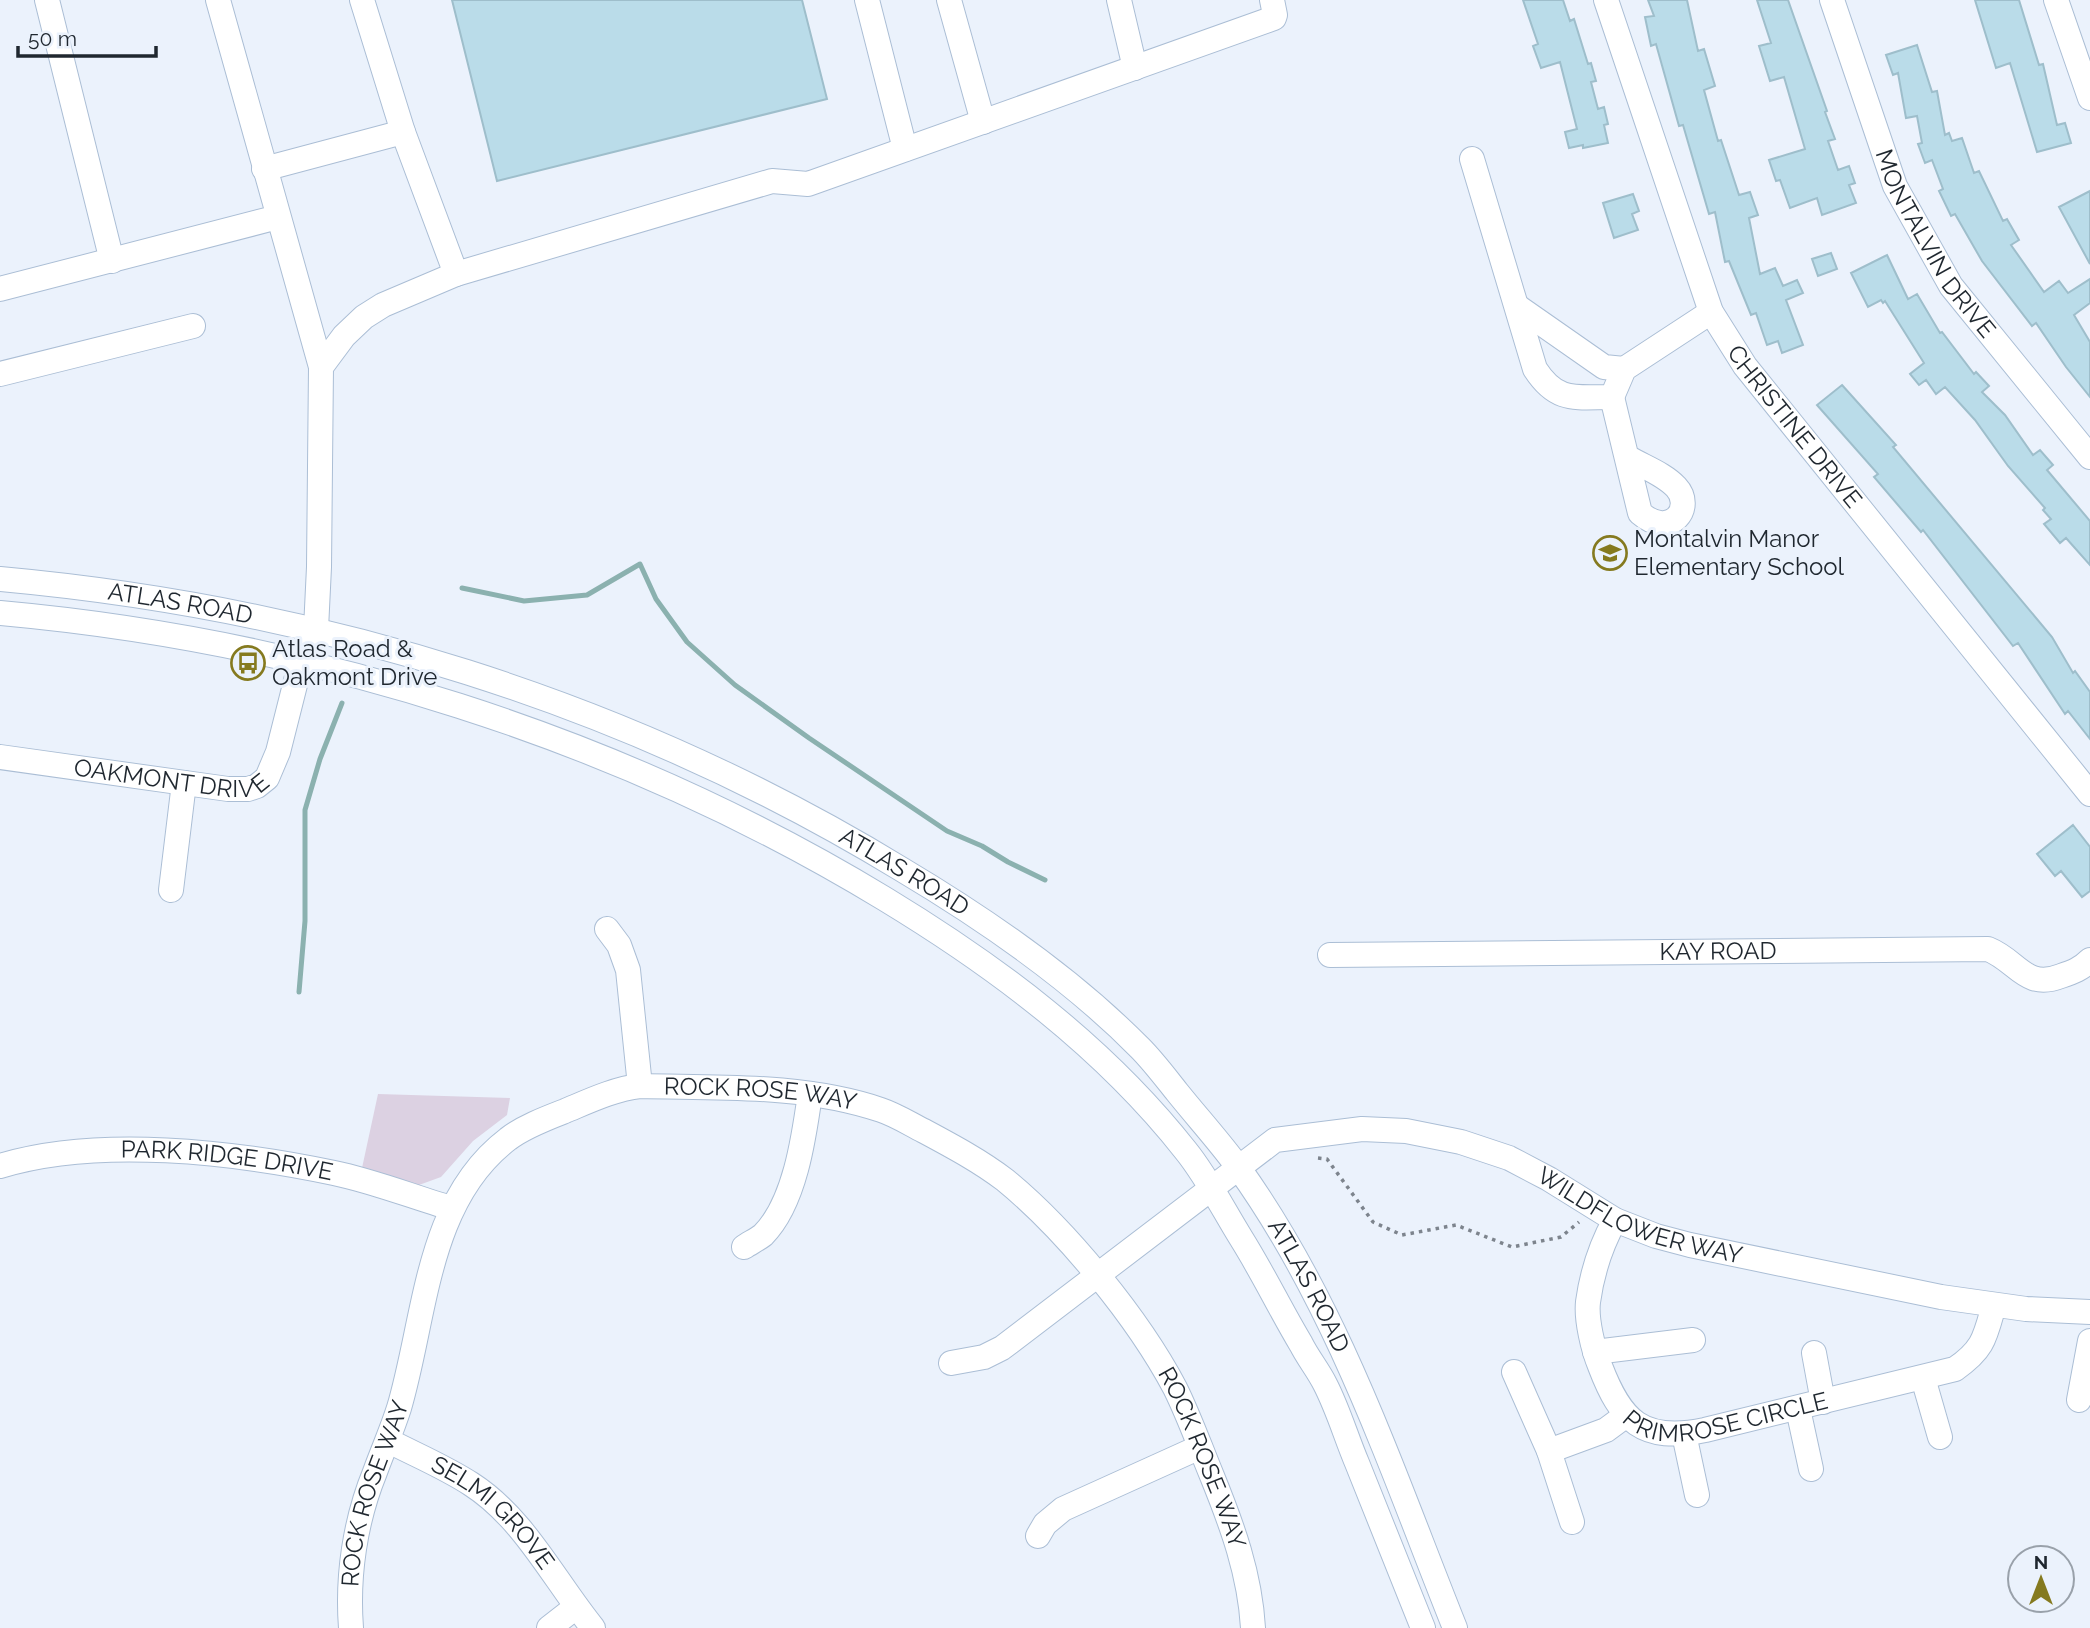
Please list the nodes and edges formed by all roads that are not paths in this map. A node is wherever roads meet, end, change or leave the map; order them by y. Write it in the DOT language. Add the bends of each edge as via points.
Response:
graph roads {
  1 [pos="47,0"];
  2 [pos="218,0"];
  3 [pos="362,0"];
  4 [pos="867,0"];
  5 [pos="948,0"];
  6 [pos="1119,0"];
  7 [pos="1272,0"];
  8 [pos="1606,0"];
  9 [pos="1832,0"];
  10 [pos="2056,0"];
  11 [pos="1135,68"];
  12 [pos="2090,98"];
  13 [pos="983,122"];
  14 [pos="403,132"];
  15 [pos="905,149"];
  16 [pos="1472,159"];
  17 [pos="264,169"];
  18 [pos="278,217"];
  19 [pos="112,261"];
  20 [pos="456,274"];
  21 [pos="0,289"];
  22 [pos="1518,307"];
  23 [pos="1711,312"];
  24 [pos="193,326"];
  25 [pos="321,367"];
  26 [pos="1623,369"];
  27 [pos="0,374"];
  28 [pos="1612,397"];
  29 [pos="2090,457"];
  30 [pos="1629,458"];
  31 [pos="0,579"];
  32 [pos="0,614"];
  33 [pos="316,629"];
  34 [pos="301,661"];
  35 [pos="0,757"];
  36 [pos="184,783"];
  37 [pos="2090,794"];
  38 [pos="171,890"];
  39 [pos="607,929"];
  40 [pos="1330,955"];
  41 [pos="2087,969"];
  42 [pos="640,1086"];
  43 [pos="810,1094"];
  44 [pos="0,1166"];
  45 [pos="1238,1167"];
  46 [pos="1210,1188"];
  47 [pos="452,1208"];
  48 [pos="1605,1214"];
  49 [pos="744,1247"];
  50 [pos="1098,1276"];
  51 [pos="1994,1305"];
  52 [pos="2090,1312"];
  53 [pos="1693,1340"];
  54 [pos="2090,1341"];
  55 [pos="1595,1352"];
  56 [pos="1814,1353"];
  57 [pos="951,1363"];
  58 [pos="1514,1372"];
  59 [pos="1923,1378"];
  60 [pos="2079,1400"];
  61 [pos="1823,1402"];
  62 [pos="1798,1409"];
  63 [pos="1625,1416"];
  64 [pos="1684,1434"];
  65 [pos="1940,1437"];
  66 [pos="389,1441"];
  67 [pos="1200,1447"];
  68 [pos="1549,1451"];
  69 [pos="1811,1469"];
  70 [pos="1697,1495"];
  71 [pos="1572,1522"];
  72 [pos="1038,1536"];
  73 [pos="576,1607"];
  74 [pos="351,1628"];
  75 [pos="549,1628"];
  76 [pos="593,1628"];
  77 [pos="1253,1628"];
  78 [pos="1423,1628"];
  79 [pos="1455,1628"];
  1 -- 19 [label="street"];
  2 -- 17 [label="street"];
  3 -- 14 [label="street"];
  4 -- 15 [label="street"];
  5 -- 13 [label="street"];
  6 -- 11 [label="street"];
  7 -- 11 [label="street" via="1274,18"];
  8 -- 23 [label="street, CHRISTINE DRIVE"];
  9 -- 29 [label="street, MONTALVIN DRIVE" via="1895,186 1951,286"];
  10 -- 12 [label="street"];
  11 -- 13 [label="street"];
  13 -- 15 [label="street"];
  14 -- 17 [label="street"];
  14 -- 20 [label="street"];
  15 -- 20 [label="street" via="808,184 772,181"];
  16 -- 22 [label="street"];
  17 -- 18 [label="street"];
  18 -- 19 [label="street"];
  18 -- 25 [label="street"];
  19 -- 21 [label="street"];
  20 -- 25 [label="street" via="363,317"];
  22 -- 26 [label="street" via="1604,367"];
  22 -- 28 [label="street" via="1535,369 1547,386 1576,397"];
  23 -- 26 [label="street"];
  23 -- 37 [label="street, CHRISTINE DRIVE" via="1745,366"];
  24 -- 27 [label="street"];
  25 -- 33 [label="street"];
  26 -- 28 [label="street"];
  28 -- 30 [label="street"];
  31 -- 33 [label="street, ATLAS ROAD" via="134,595"];
  32 -- 34 [label="street, ATLAS ROAD" via="129,628"];
  33 -- 34 [label="street, OAKMONT DRIVE"];
  33 -- 45 [label="street, ATLAS ROAD" via="522,688 683,754 856,841 972,912 1066,982 1141,1049"];
  34 -- 36 [label="street, OAKMONT DRIVE" via="267,778 247,789"];
  34 -- 46 [label="street, ATLAS ROAD" via="498,718 669,786 839,871 953,940 1070,1031 1117,1073 1188,1153"];
  35 -- 36 [label="street, OAKMONT DRIVE"];
  36 -- 38 [label="street"];
  39 -- 42 [label="street" via="628,970"];
  40 -- 41 [label="street, KAY ROAD" via="1973,948 1999,953 2036,981"];
  42 -- 43 [label="street, ROCK ROSE WAY"];
  42 -- 47 [label="street, ROCK ROSE WAY" via="590,1100 509,1138 474,1173"];
  43 -- 49 [label="street" via="804,1142 789,1189 762,1235"];
  43 -- 50 [label="street, ROCK ROSE WAY" via="883,1111 960,1150 1032,1203"];
  44 -- 47 [label="street, PARK RIDGE DRIVE" via="72,1151 176,1150 336,1173"];
  45 -- 46 [label="street, WILDFLOWER WAY"];
  45 -- 48 [label="street, WILDFLOWER WAY" via="1275,1140 1362,1129 1406,1131 1509,1158"];
  45 -- 79 [label="street, ATLAS ROAD" via="1284,1237 1343,1348"];
  46 -- 50 [label="street, WILDFLOWER WAY"];
  46 -- 78 [label="street, ATLAS ROAD" via="1326,1385"];
  47 -- 66 [label="street, ROCK ROSE WAY" via="434,1261"];
  48 -- 51 [label="street, WILDFLOWER WAY" via="1656,1237 1689,1245"];
  48 -- 55 [label="street, PRIMROSE CIRCLE" via="1605,1239 1588,1305"];
  50 -- 57 [label="street, WILDFLOWER WAY" via="1002,1348"];
  50 -- 67 [label="street, ROCK ROSE WAY" via="1161,1365"];
  51 -- 52 [label="street, WILDFLOWER WAY"];
  51 -- 59 [label="street, PRIMROSE CIRCLE" via="1974,1356 1955,1369"];
  53 -- 55 [label="street"];
  54 -- 60 [label="street"];
  55 -- 63 [label="street, PRIMROSE CIRCLE"];
  56 -- 61 [label="street"];
  58 -- 68 [label="street"];
  59 -- 61 [label="street, PRIMROSE CIRCLE"];
  59 -- 65 [label="street"];
  61 -- 62 [label="street, PRIMROSE CIRCLE"];
  62 -- 64 [label="street, PRIMROSE CIRCLE"];
  62 -- 69 [label="street"];
  63 -- 64 [label="street, PRIMROSE CIRCLE" via="1663,1433"];
  63 -- 68 [label="street" via="1606,1430"];
  64 -- 70 [label="street"];
  66 -- 73 [label="street, SELMI GROVE" via="472,1485 499,1507"];
  66 -- 74 [label="street, ROCK ROSE WAY" via="360,1517 352,1563"];
  67 -- 72 [label="street" via="1063,1509"];
  67 -- 77 [label="street, ROCK ROSE WAY" via="1236,1534"];
  68 -- 71 [label="street"];
  73 -- 75 [label="street"];
  73 -- 76 [label="street, SELMI GROVE"];
}
